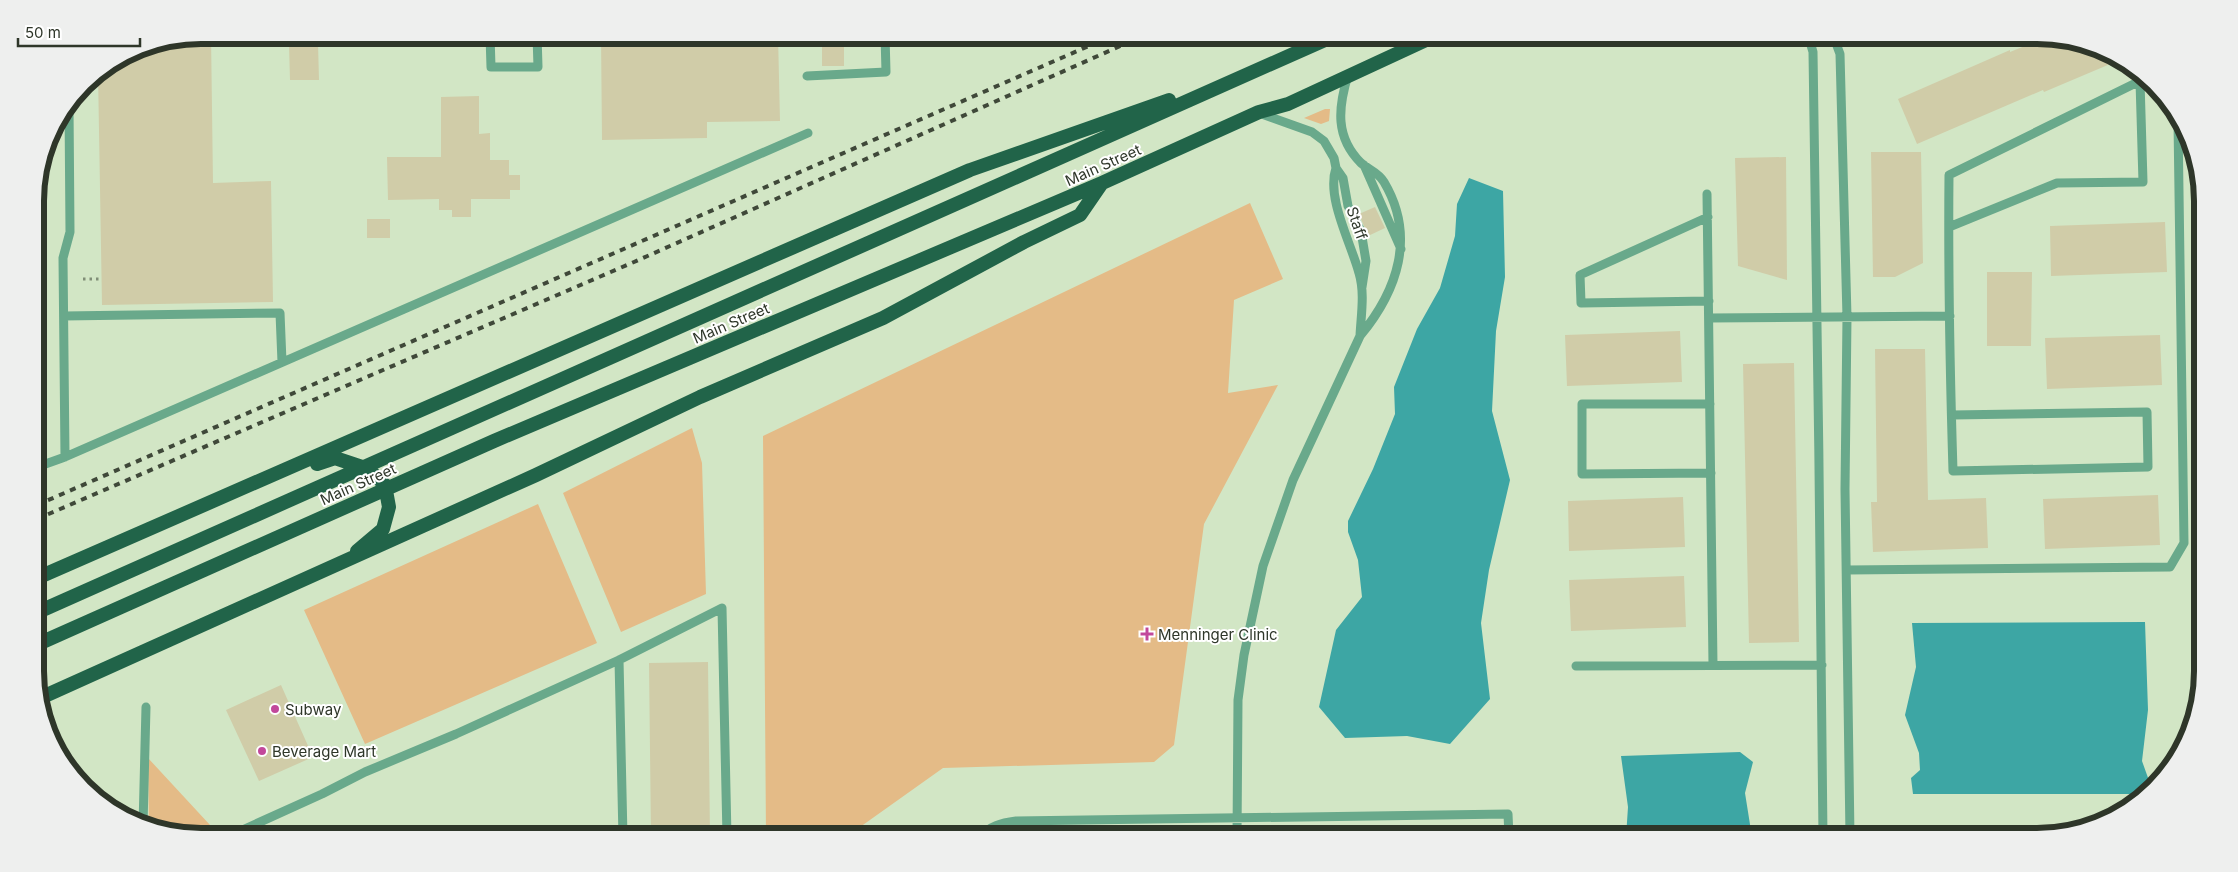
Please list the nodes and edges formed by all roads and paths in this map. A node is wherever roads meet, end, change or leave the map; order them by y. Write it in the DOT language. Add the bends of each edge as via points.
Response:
graph roads {
  1 [pos="490,44"];
  2 [pos="537,44"];
  3 [pos="885,44"];
  4 [pos="1316,44"];
  5 [pos="1416,44"];
  6 [pos="1811,44"];
  7 [pos="1836,44"];
  8 [pos="1269,65"];
  9 [pos="1348,75"];
  10 [pos="807,76"];
  11 [pos="2139,81"];
  12 [pos="2143,85"];
  13 [pos="1259,112"];
  14 [pos="69,115"];
  15 [pos="808,133"];
  16 [pos="2178,133"];
  17 [pos="1350,152"];
  18 [pos="1334,158"];
  19 [pos="1336,168"];
  20 [pos="1102,183"];
  21 [pos="1708,194"];
  22 [pos="1708,217"];
  23 [pos="1949,227"];
  24 [pos="83,279"];
  25 [pos="102,279"];
  26 [pos="1362,287"];
  27 [pos="1709,301"];
  28 [pos="64,316"];
  29 [pos="1950,316"];
  30 [pos="1818,317"];
  31 [pos="1847,317"];
  32 [pos="1709,318"];
  33 [pos="1360,336"];
  34 [pos="282,362"];
  35 [pos="1710,404"];
  36 [pos="1952,415"];
  37 [pos="65,457"];
  38 [pos="44,464"];
  39 [pos="1710,473"];
  40 [pos="259,481"];
  41 [pos="345,561"];
  42 [pos="1847,570"];
  43 [pos="44,575"];
  44 [pos="44,609"];
  45 [pos="44,641"];
  46 [pos="619,660"];
  47 [pos="1713,665"];
  48 [pos="1822,665"];
  49 [pos="1576,666"];
  50 [pos="46,695"];
  51 [pos="146,707"];
  52 [pos="143,817"];
  53 [pos="1237,818"];
  54 [pos="248,828"];
  55 [pos="623,828"];
  56 [pos="727,828"];
  57 [pos="989,828"];
  58 [pos="1237,828"];
  59 [pos="1509,828"];
  60 [pos="1824,828"];
  61 [pos="1850,828"];
  1 -- 2 [label="lane" via="491,67 538,67"];
  3 -- 10 [label="lane" via="886,72"];
  4 -- 8 [label="highway, Main Street"];
  5 -- 9 [label="highway, Main Street"];
  6 -- 30 [label="lane"];
  7 -- 31 [label="lane" via="1840,54"];
  8 -- 40 [label="highway" via="970,170"];
  8 -- 44 [label="highway, Main Street"];
  9 -- 13 [label="highway, Main Street" via="1288,104"];
  9 -- 17 [label="lane" via="1340,118"];
  11 -- 23 [label="lane" via="1949,175"];
  12 -- 23 [label="lane" via="2142,182 2057,183"];
  13 -- 18 [label="lane" via="1318,135"];
  13 -- 20 [label="highway, Main Street"];
  14 -- 28 [label="lane" via="70,232 63,258"];
  15 -- 34 [label="lane"];
  16 -- 42 [label="lane" via="2184,543 2170,567"];
  17 -- 18 [label="lane"];
  17 -- 33 [label="lane" via="1384,182 1399,219 1402,238 1396,273 1370,324"];
  18 -- 19 [label="lane"];
  19 -- 26 [label="lane, Staff" via="1333,178 1336,205"];
  19 -- 26 [label="lane" via="1343,178 1348,206 1361,231 1365,249"];
  20 -- 41 [label="highway" via="1080,215 884,318 700,397"];
  20 -- 45 [label="highway, Main Street" via="494,441"];
  21 -- 22 [label="lane"];
  22 -- 27 [label="lane"];
  22 -- 27 [label="lane" via="1580,275 1581,303"];
  23 -- 29 [label="lane"];
  24 -- 25 [label="path"];
  26 -- 33 [label="lane"];
  27 -- 32 [label="lane"];
  28 -- 34 [label="lane" via="280,313"];
  28 -- 37 [label="lane"];
  29 -- 31 [label="lane"];
  29 -- 36 [label="lane"];
  30 -- 31 [label="lane"];
  30 -- 32 [label="lane"];
  30 -- 48 [label="lane"];
  31 -- 42 [label="lane"];
  32 -- 35 [label="lane"];
  33 -- 53 [label="lane" via="1293,480 1263,566 1238,700"];
  34 -- 37 [label="lane"];
  35 -- 39 [label="lane"];
  35 -- 39 [label="lane" via="1582,404 1582,474"];
  36 -- 36 [label="lane" via="1953,471 2148,467 2147,412"];
  37 -- 38 [label="lane"];
  39 -- 47 [label="lane"];
  40 -- 41 [label="highway" via="335,458 368,469 385,485 389,507 383,528"];
  40 -- 43 [label="highway"];
  41 -- 50 [label="highway"];
  42 -- 61 [label="lane"];
  46 -- 54 [label="lane" via="365,772"];
  46 -- 55 [label="lane"];
  46 -- 56 [label="lane" via="722,608"];
  47 -- 48 [label="lane"];
  47 -- 49 [label="lane"];
  48 -- 60 [label="lane"];
  51 -- 52 [label="lane"];
  53 -- 57 [label="lane" via="1016,821"];
  53 -- 58 [label="lane"];
  53 -- 59 [label="lane" via="1508,814"];
}
